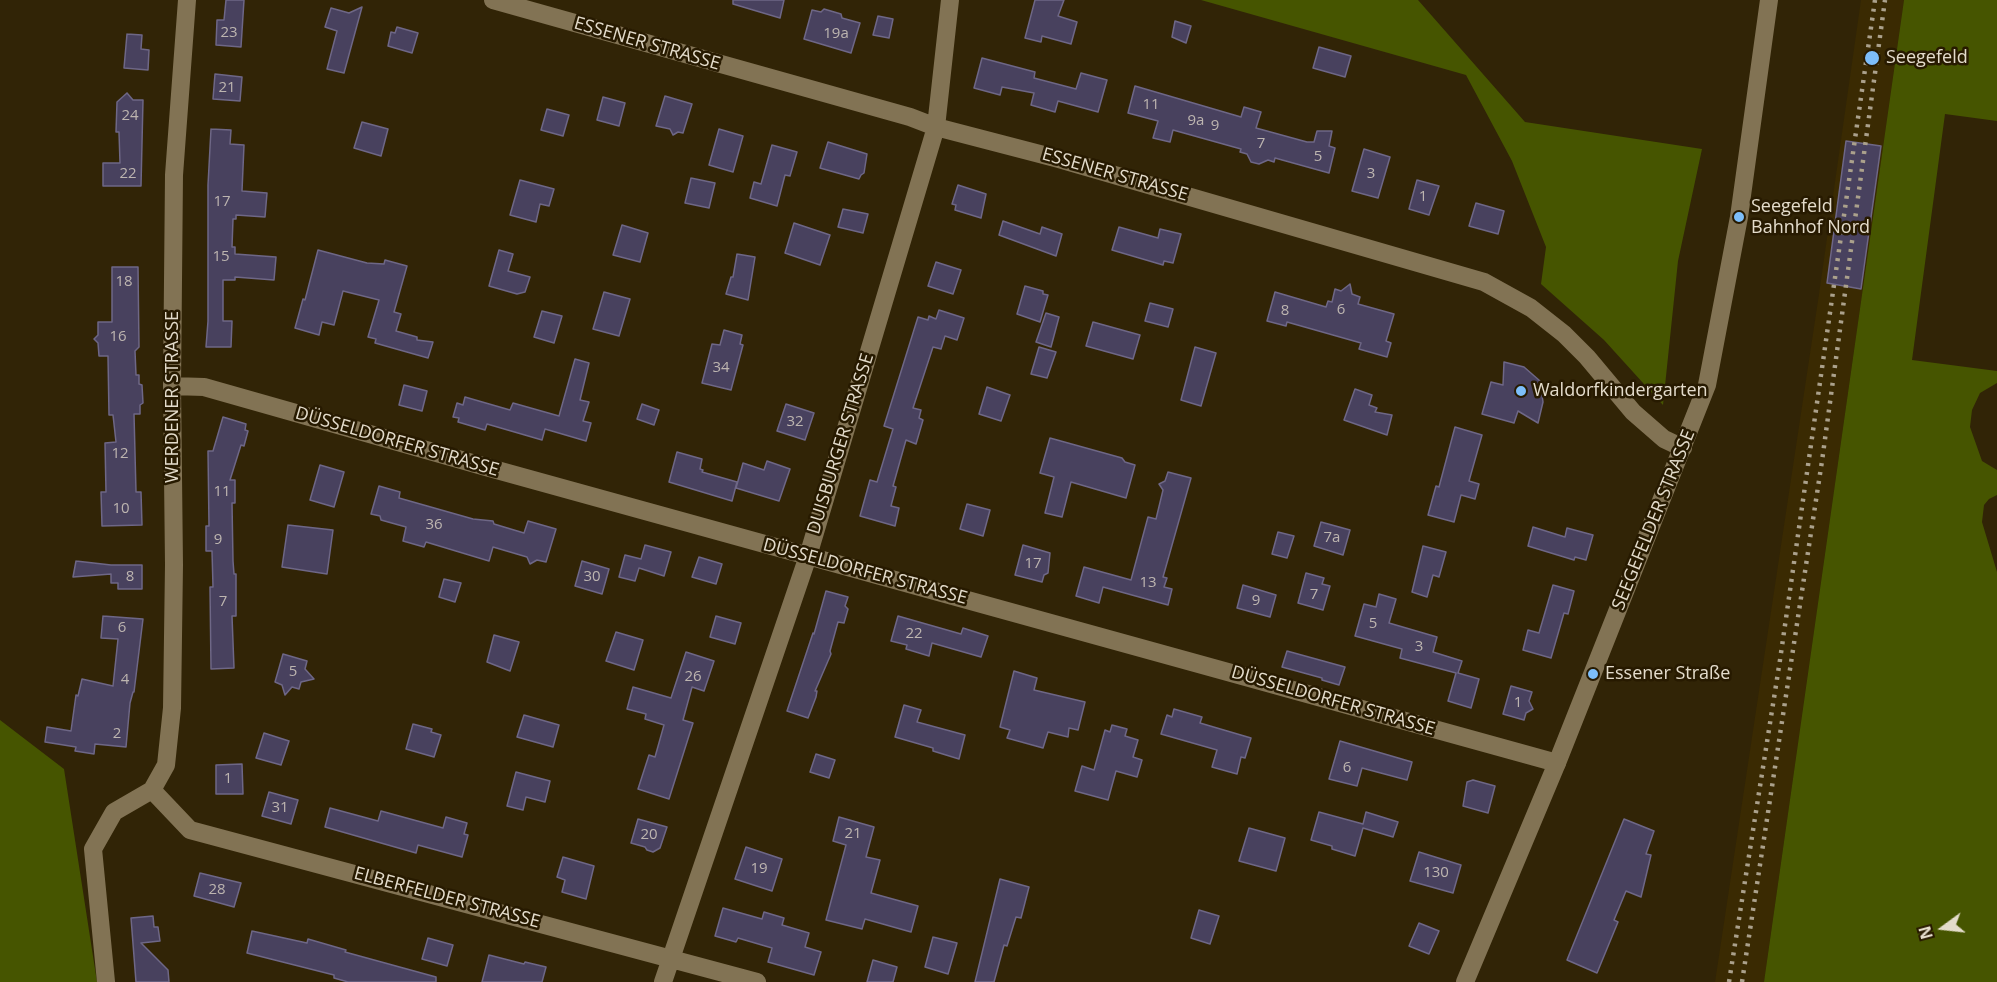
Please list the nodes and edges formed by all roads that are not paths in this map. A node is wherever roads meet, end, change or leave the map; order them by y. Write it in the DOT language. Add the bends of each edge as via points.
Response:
graph roads {
  1 [pos="187,0"];
  2 [pos="493,0"];
  3 [pos="950,0"];
  4 [pos="1769,0"];
  5 [pos="936,127"];
  6 [pos="172,386"];
  7 [pos="1683,448"];
  8 [pos="808,556"];
  9 [pos="1557,763"];
  10 [pos="152,790"];
  11 [pos="670,958"];
  12 [pos="106,982"];
  13 [pos="663,982"];
  14 [pos="757,982"];
  15 [pos="1465,982"];
  1 -- 6 [label="street, WERDENER STRASSE" via="174,175"];
  2 -- 5 [label="street, ESSENER STRASSE"];
  3 -- 5 [label="street, DUISBURGER STRASSE"];
  4 -- 7 [label="street, SEEGEFELDER STRASSE" via="1739,217 1707,385"];
  5 -- 7 [label="street, ESSENER STRASSE" via="1484,282 1531,308 1564,334 1633,412 1664,439"];
  5 -- 8 [label="street, DUISBURGER STRASSE"];
  6 -- 8 [label="street, DÜSSELDORFER STRASSE" via="204,387"];
  6 -- 10 [label="street, WERDENER STRASSE" via="172,708 166,765"];
  7 -- 9 [label="street, SEEGEFELDER STRASSE"];
  8 -- 9 [label="street, DÜSSELDORFER STRASSE"];
  8 -- 11 [label="street, DUISBURGER STRASSE"];
  9 -- 15 [label="street, SEEGEFELDER STRASSE"];
  10 -- 11 [label="street, ELBERFELDER STRASSE" via="190,830"];
  10 -- 12 [label="street" via="114,812 93,849"];
  11 -- 13 [label="street, DUISBURGER STRASSE"];
  11 -- 14 [label="street, ELBERFELDER STRASSE"];
}
